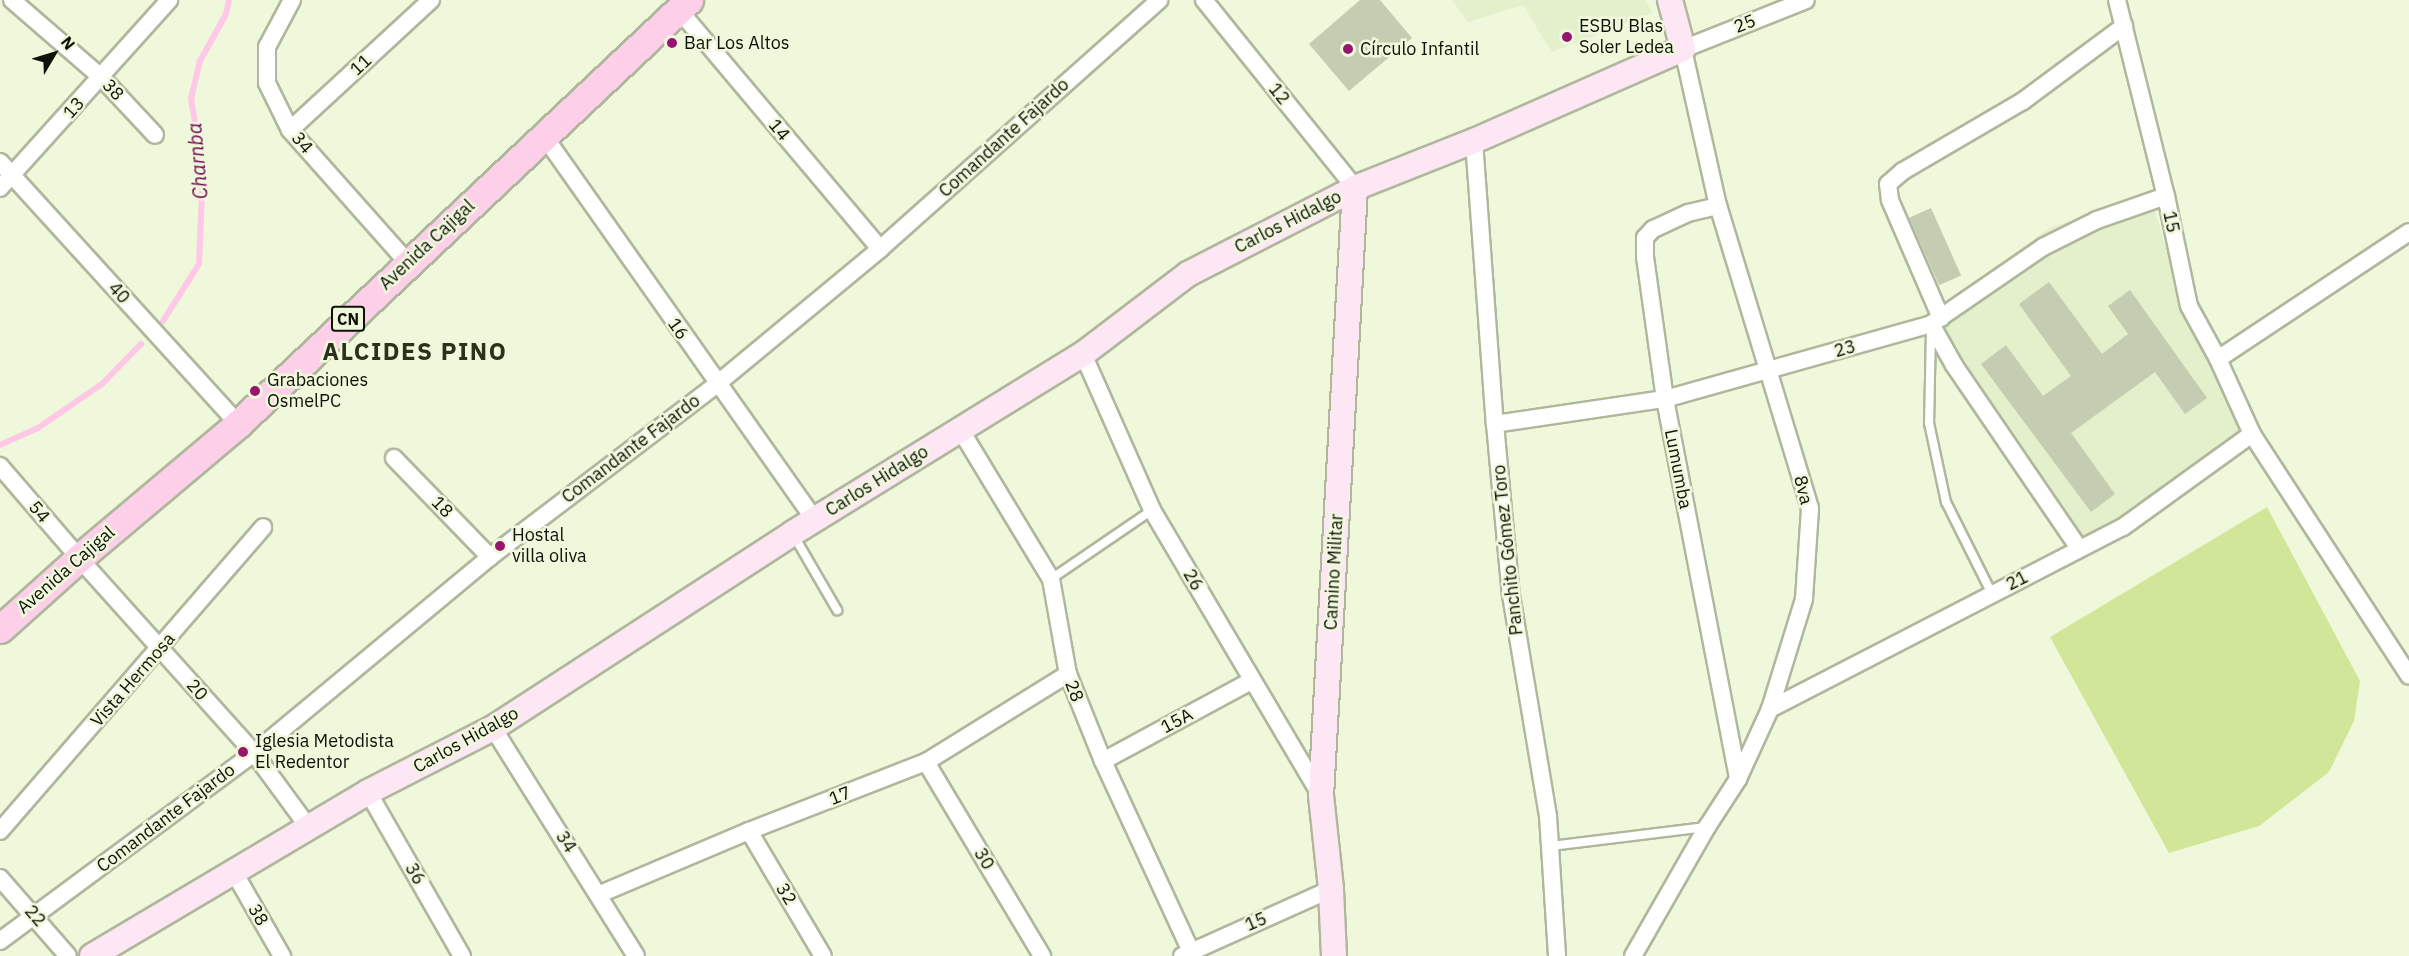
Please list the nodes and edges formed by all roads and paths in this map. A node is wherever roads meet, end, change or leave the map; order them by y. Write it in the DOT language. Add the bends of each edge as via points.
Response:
graph roads {
  1 [pos="12,0"];
  2 [pos="169,0"];
  3 [pos="292,0"];
  4 [pos="431,0"];
  5 [pos="1159,0"];
  6 [pos="1204,0"];
  7 [pos="1670,0"];
  8 [pos="1806,0"];
  9 [pos="2117,0"];
  10 [pos="684,5"];
  11 [pos="2124,26"];
  12 [pos="1683,49"];
  13 [pos="101,77"];
  14 [pos="290,130"];
  15 [pos="155,135"];
  16 [pos="544,136"];
  17 [pos="1474,141"];
  18 [pos="0,162"];
  19 [pos="13,176"];
  20 [pos="0,188"];
  21 [pos="1355,188"];
  22 [pos="2166,196"];
  23 [pos="1718,206"];
  24 [pos="2409,232"];
  25 [pos="880,249"];
  26 [pos="408,263"];
  27 [pos="1936,321"];
  28 [pos="1083,354"];
  29 [pos="2218,359"];
  30 [pos="1770,370"];
  31 [pos="717,384"];
  32 [pos="1665,399"];
  33 [pos="238,424"];
  34 [pos="1495,424"];
  35 [pos="960,429"];
  36 [pos="2252,434"];
  37 [pos="394,458"];
  38 [pos="0,466"];
  39 [pos="1152,510"];
  40 [pos="815,520"];
  41 [pos="263,527"];
  42 [pos="793,532"];
  43 [pos="2079,548"];
  44 [pos="490,556"];
  45 [pos="79,558"];
  46 [pos="1052,579"];
  47 [pos="1992,594"];
  48 [pos="837,610"];
  49 [pos="0,629"];
  50 [pos="160,649"];
  51 [pos="1068,675"];
  52 [pos="2409,676"];
  53 [pos="1251,681"];
  54 [pos="1770,709"];
  55 [pos="493,728"];
  56 [pos="254,753"];
  57 [pos="1103,761"];
  58 [pos="926,762"];
  59 [pos="1738,779"];
  60 [pos="368,792"];
  61 [pos="1321,796"];
  62 [pos="1707,827"];
  63 [pos="309,828"];
  64 [pos="0,831"];
  65 [pos="749,831"];
  66 [pos="1551,846"];
  67 [pos="235,873"];
  68 [pos="0,878"];
  69 [pos="1331,889"];
  70 [pos="600,894"];
  71 [pos="35,916"];
  72 [pos="0,941"];
  73 [pos="99,954"];
  74 [pos="1188,954"];
  75 [pos="68,956"];
  76 [pos="282,956"];
  77 [pos="462,956"];
  78 [pos="636,956"];
  79 [pos="823,956"];
  80 [pos="1042,956"];
  81 [pos="1334,956"];
  82 [pos="1557,956"];
  83 [pos="1634,956"];
  1 -- 13 [label="street, 38"];
  2 -- 13 [label="street, 13"];
  3 -- 14 [label="street, 34" via="267,47 267,83"];
  4 -- 14 [label="street, 11"];
  5 -- 25 [label="street, Comandante Fajardo"];
  6 -- 21 [label="street, 12"];
  7 -- 12 [label="street, 8va"];
  8 -- 12 [label="street, 25"];
  9 -- 11 [label="street, 15"];
  10 -- 16 [label="main road, Avenida Cajigal / CN"];
  10 -- 25 [label="street, 14"];
  11 -- 22 [label="street, 15"];
  11 -- 27 [label="street" via="2023,101 1903,171 1888,184 1890,200"];
  12 -- 17 [label="street, Carlos Hidalgo"];
  12 -- 23 [label="street, 8va"];
  13 -- 15 [label="street, 38"];
  13 -- 19 [label="street, 13"];
  14 -- 26 [label="street, 34"];
  16 -- 26 [label="main road, Avenida Cajigal / CN"];
  16 -- 31 [label="street, 16"];
  17 -- 21 [label="street, Carlos Hidalgo"];
  17 -- 34 [label="street, Panchito Gómez Toro"];
  18 -- 19 [label="street, 40"];
  19 -- 20 [label="street, 13"];
  19 -- 33 [label="street, 40"];
  21 -- 28 [label="street, Carlos Hidalgo" via="1188,274"];
  21 -- 61 [label="street, Camino Militar"];
  22 -- 27 [label="street, 23" via="2097,220 2043,247"];
  22 -- 29 [label="street, 15" via="2189,306"];
  23 -- 30 [label="street, 8va"];
  23 -- 32 [label="street, Lumumba" via="1688,213 1653,229 1645,238"];
  24 -- 29 [label="street"];
  25 -- 31 [label="street, Comandante Fajardo"];
  26 -- 33 [label="main road, Avenida Cajigal / CN"];
  27 -- 30 [label="street, 23"];
  27 -- 43 [label="street" via="1954,365"];
  27 -- 47 [label="lane" via="1929,423 1946,502"];
  28 -- 35 [label="street, Carlos Hidalgo"];
  28 -- 39 [label="street, 26"];
  29 -- 36 [label="street, 15"];
  30 -- 32 [label="street, 23"];
  30 -- 54 [label="street, 8va" via="1810,508 1804,599"];
  31 -- 40 [label="street, 16"];
  31 -- 44 [label="street, Comandante Fajardo"];
  32 -- 34 [label="street, 23"];
  32 -- 59 [label="street, Lumumba"];
  33 -- 45 [label="main road, Avenida Cajigal / CN"];
  34 -- 66 [label="street, Panchito Gómez Toro" via="1511,595"];
  35 -- 40 [label="street, Carlos Hidalgo"];
  35 -- 46 [label="street, 28"];
  36 -- 43 [label="street, 21" via="2122,527"];
  36 -- 52 [label="street, 15"];
  37 -- 44 [label="street, 18"];
  38 -- 45 [label="street, 54"];
  39 -- 46 [label="lane"];
  39 -- 53 [label="street, 26"];
  40 -- 42 [label="street, Carlos Hidalgo"];
  41 -- 50 [label="street, Vista Hermosa"];
  42 -- 48 [label="lane"];
  42 -- 55 [label="street, Carlos Hidalgo"];
  43 -- 47 [label="street, 21"];
  44 -- 56 [label="street, Comandante Fajardo"];
  45 -- 49 [label="main road, Avenida Cajigal / CN"];
  45 -- 50 [label="street, 20"];
  46 -- 51 [label="street, 28"];
  47 -- 54 [label="street, 21"];
  50 -- 56 [label="street, 20"];
  50 -- 64 [label="street, Vista Hermosa"];
  51 -- 57 [label="street, 28"];
  51 -- 58 [label="street, 17"];
  53 -- 57 [label="street, 15A"];
  53 -- 61 [label="street, 26"];
  54 -- 59 [label="street, 8va"];
  55 -- 60 [label="street, Carlos Hidalgo"];
  55 -- 70 [label="street, 34"];
  56 -- 63 [label="street, 20"];
  56 -- 71 [label="street, Comandante Fajardo"];
  57 -- 74 [label="street, 28"];
  58 -- 65 [label="street, 17"];
  58 -- 80 [label="street, 30"];
  59 -- 62 [label="street, 8va"];
  60 -- 63 [label="street, Carlos Hidalgo"];
  60 -- 77 [label="street, 36"];
  61 -- 69 [label="street, Camino Militar"];
  62 -- 66 [label="lane"];
  62 -- 83 [label="street, 8va"];
  63 -- 67 [label="street, Carlos Hidalgo"];
  65 -- 70 [label="street, 17"];
  65 -- 79 [label="street, 32"];
  66 -- 82 [label="street, Panchito Gómez Toro"];
  67 -- 73 [label="street, Carlos Hidalgo"];
  67 -- 76 [label="street, 38"];
  68 -- 71 [label="street, 22"];
  69 -- 74 [label="street, 15"];
  69 -- 81 [label="street, Camino Militar"];
  70 -- 78 [label="street, 34"];
  71 -- 72 [label="street, Comandante Fajardo"];
  71 -- 75 [label="street, 22"];
}
